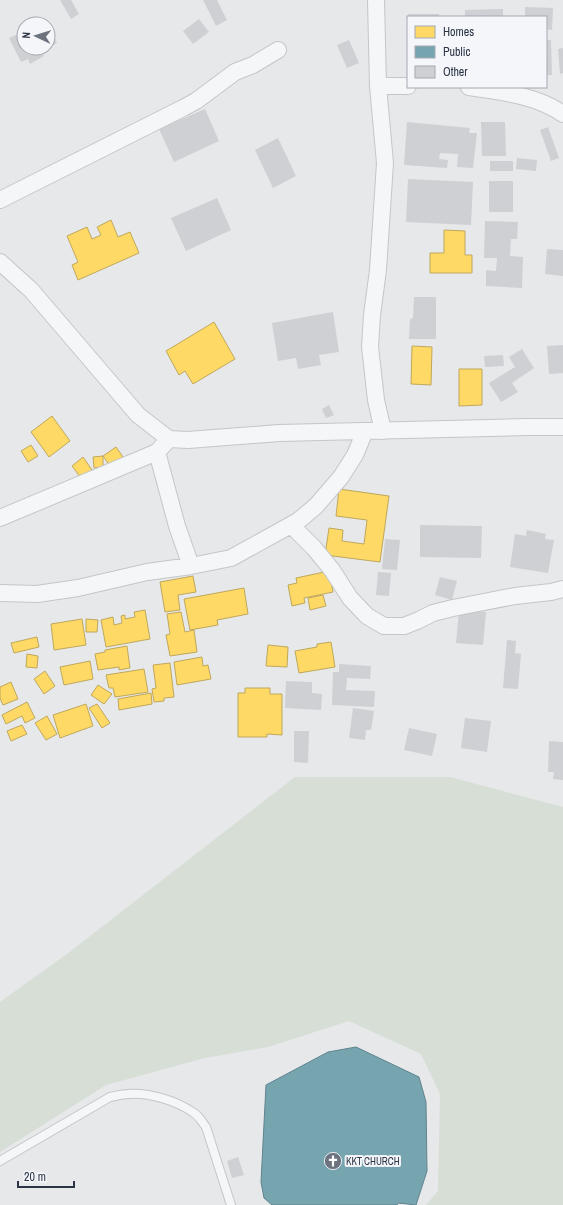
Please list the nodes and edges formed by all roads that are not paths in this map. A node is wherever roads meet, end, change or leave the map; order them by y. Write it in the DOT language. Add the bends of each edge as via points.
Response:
graph roads {
  1 [pos="376,0"];
  2 [pos="278,50"];
  3 [pos="378,86"];
  4 [pos="407,86"];
  5 [pos="476,88"];
  6 [pos="563,114"];
  7 [pos="0,200"];
  8 [pos="0,262"];
  9 [pos="563,427"];
  10 [pos="365,431"];
  11 [pos="383,431"];
  12 [pos="169,439"];
  13 [pos="157,452"];
  14 [pos="0,518"];
  15 [pos="291,525"];
  16 [pos="191,566"];
  17 [pos="563,589"];
  18 [pos="0,594"];
  19 [pos="0,1161"];
  20 [pos="231,1205"];
  1 -- 3 [label="street"];
  2 -- 7 [label="street" via="235,72 196,101"];
  3 -- 4 [label="street"];
  3 -- 11 [label="street" via="385,163 370,347 376,400"];
  5 -- 6 [label="street" via="510,93 552,106"];
  8 -- 12 [label="street" via="31,290 138,415"];
  9 -- 11 [label="street"];
  10 -- 11 [label="street"];
  10 -- 12 [label="street"];
  10 -- 15 [label="street" via="355,455 341,477 316,506"];
  12 -- 13 [label="street"];
  13 -- 14 [label="street"];
  13 -- 16 [label="street"];
  15 -- 16 [label="street" via="231,558"];
  15 -- 17 [label="street" via="327,564 350,598 367,616 384,626 404,626 433,613 453,608"];
  16 -- 18 [label="street" via="147,572 78,588 37,594"];
  19 -- 20 [label="lane" via="110,1097 129,1094 163,1098 194,1113 206,1127"];
}
